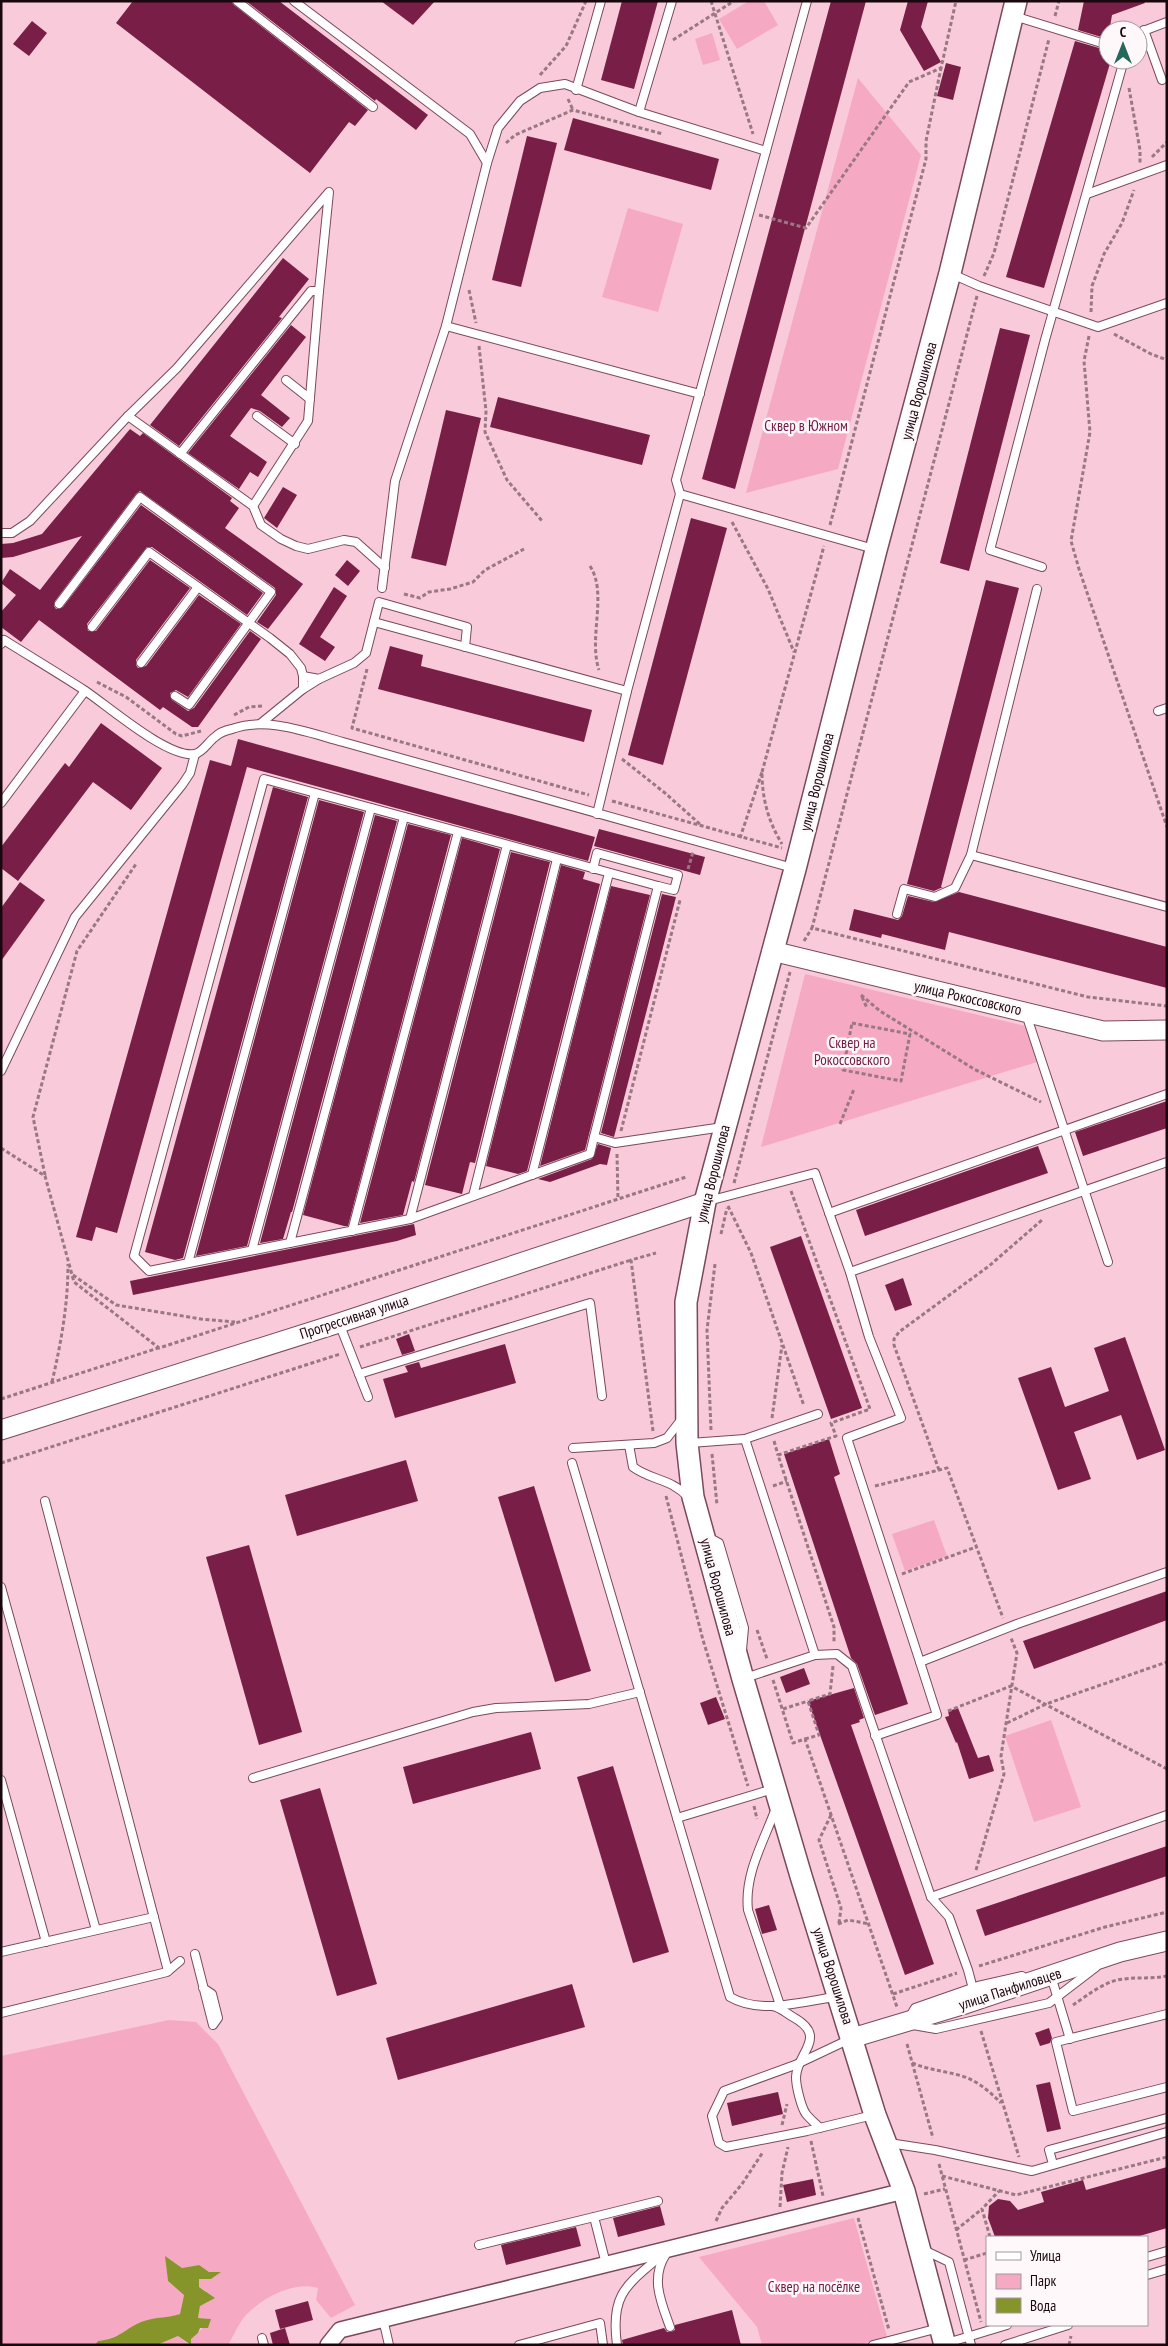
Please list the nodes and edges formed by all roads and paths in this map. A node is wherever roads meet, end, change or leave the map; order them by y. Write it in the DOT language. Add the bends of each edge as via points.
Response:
graph roads {
  1 [pos="237,1"];
  2 [pos="294,1"];
  3 [pos="586,1"];
  4 [pos="600,1"];
  5 [pos="672,1"];
  6 [pos="711,1"];
  7 [pos="734,1"];
  8 [pos="806,1"];
  9 [pos="956,1"];
  10 [pos="1059,1"];
  11 [pos="1014,8"];
  12 [pos="715,13"];
  13 [pos="1167,22"];
  14 [pos="1052,26"];
  15 [pos="1148,29"];
  16 [pos="1098,42"];
  17 [pos="1148,48"];
  18 [pos="658,49"];
  19 [pos="941,68"];
  20 [pos="1121,70"];
  21 [pos="1124,70"];
  22 [pos="536,78"];
  23 [pos="1162,80"];
  24 [pos="576,90"];
  25 [pos="373,107"];
  26 [pos="639,112"];
  27 [pos="668,136"];
  28 [pos="757,148"];
  29 [pos="766,150"];
  30 [pos="486,163"];
  31 [pos="1167,165"];
  32 [pos="1140,174"];
  33 [pos="1087,194"];
  34 [pos="749,212"];
  35 [pos="464,256"];
  36 [pos="950,273"];
  37 [pos="979,286"];
  38 [pos="318,291"];
  39 [pos="1167,303"];
  40 [pos="1053,311"];
  41 [pos="446,326"];
  42 [pos="1095,326"];
  43 [pos="478,334"];
  44 [pos="1167,360"];
  45 [pos="286,380"];
  46 [pos="700,394"];
  47 [pos="310,398"];
  48 [pos="128,416"];
  49 [pos="257,416"];
  50 [pos="295,444"];
  51 [pos="180,454"];
  52 [pos="680,494"];
  53 [pos="253,506"];
  54 [pos="832,518"];
  55 [pos="730,520"];
  56 [pos="543,522"];
  57 [pos="1,533"];
  58 [pos="524,549"];
  59 [pos="823,550"];
  60 [pos="876,550"];
  61 [pos="590,566"];
  62 [pos="1042,566"];
  63 [pos="385,568"];
  64 [pos="198,587"];
  65 [pos="382,588"];
  66 [pos="1036,589"];
  67 [pos="60,604"];
  68 [pos="374,622"];
  69 [pos="249,623"];
  70 [pos="92,627"];
  71 [pos="2,641"];
  72 [pos="465,646"];
  73 [pos="794,653"];
  74 [pos="141,663"];
  75 [pos="304,676"];
  76 [pos="319,679"];
  77 [pos="364,683"];
  78 [pos="604,685"];
  79 [pos="303,689"];
  80 [pos="85,691"];
  81 [pos="627,691"];
  82 [pos="175,696"];
  83 [pos="1167,708"];
  84 [pos="1158,711"];
  85 [pos="260,724"];
  86 [pos="613,749"];
  87 [pos="195,754"];
  88 [pos="762,772"];
  89 [pos="315,793"];
  90 [pos="601,798"];
  91 [pos="1,803"];
  92 [pos="371,808"];
  93 [pos="597,814"];
  94 [pos="404,817"];
  95 [pos="703,826"];
  96 [pos="1167,827"];
  97 [pos="458,832"];
  98 [pos="742,837"];
  99 [pos="703,843"];
  100 [pos="507,845"];
  101 [pos="971,855"];
  102 [pos="142,856"];
  103 [pos="557,859"];
  104 [pos="593,869"];
  105 [pos="795,869"];
  106 [pos="687,872"];
  107 [pos="608,873"];
  108 [pos="658,886"];
  109 [pos="682,891"];
  110 [pos="1167,906"];
  111 [pos="897,914"];
  112 [pos="772,951"];
  113 [pos="861,995"];
  114 [pos="1167,1006"];
  115 [pos="1025,1012"];
  116 [pos="1167,1030"];
  117 [pos="910,1034"];
  118 [pos="1,1071"];
  119 [pos="854,1089"];
  120 [pos="1167,1094"];
  121 [pos="840,1124"];
  122 [pos="725,1127"];
  123 [pos="1063,1131"];
  124 [pos="1052,1134"];
  125 [pos="594,1138"];
  126 [pos="619,1142"];
  127 [pos="1,1148"];
  128 [pos="1167,1162"];
  129 [pos="532,1175"];
  130 [pos="45,1176"];
  131 [pos="686,1177"];
  132 [pos="787,1181"];
  133 [pos="1083,1190"];
  134 [pos="473,1196"];
  135 [pos="618,1199"];
  136 [pos="705,1202"];
  137 [pos="728,1206"];
  138 [pos="829,1213"];
  139 [pos="1044,1218"];
  140 [pos="410,1219"];
  141 [pos="352,1230"];
  142 [pos="290,1243"];
  143 [pos="252,1250"];
  144 [pos="656,1252"];
  145 [pos="68,1259"];
  146 [pos="631,1260"];
  147 [pos="1108,1262"];
  148 [pos="188,1263"];
  149 [pos="850,1272"];
  150 [pos="72,1274"];
  151 [pos="238,1322"];
  152 [pos="339,1323"];
  153 [pos="782,1344"];
  154 [pos="158,1348"];
  155 [pos="350,1351"];
  156 [pos="358,1374"];
  157 [pos="52,1382"];
  158 [pos="602,1396"];
  159 [pos="368,1397"];
  160 [pos="1,1399"];
  161 [pos="687,1410"];
  162 [pos="818,1414"];
  163 [pos="808,1418"];
  164 [pos="1,1430"];
  165 [pos="770,1430"];
  166 [pos="745,1439"];
  167 [pos="654,1442"];
  168 [pos="687,1443"];
  169 [pos="629,1445"];
  170 [pos="573,1448"];
  171 [pos="1,1463"];
  172 [pos="572,1463"];
  173 [pos="940,1470"];
  174 [pos="659,1478"];
  175 [pos="871,1487"];
  176 [pos="45,1501"];
  177 [pos="696,1506"];
  178 [pos="976,1547"];
  179 [pos="897,1566"];
  180 [pos="1167,1572"];
  181 [pos="1,1587"];
  182 [pos="1003,1618"];
  183 [pos="994,1622"];
  184 [pos="1007,1628"];
  185 [pos="833,1653"];
  186 [pos="815,1655"];
  187 [pos="920,1662"];
  188 [pos="1167,1662"];
  189 [pos="742,1673"];
  190 [pos="1011,1686"];
  191 [pos="640,1692"];
  192 [pos="808,1701"];
  193 [pos="1046,1704"];
  194 [pos="783,1709"];
  195 [pos="938,1715"];
  196 [pos="1006,1724"];
  197 [pos="875,1736"];
  198 [pos="805,1739"];
  199 [pos="1167,1768"];
  200 [pos="253,1778"];
  201 [pos="1,1780"];
  202 [pos="777,1794"];
  203 [pos="751,1796"];
  204 [pos="831,1814"];
  205 [pos="1167,1815"];
  206 [pos="677,1818"];
  207 [pos="758,1821"];
  208 [pos="972,1881"];
  209 [pos="931,1897"];
  210 [pos="1167,1912"];
  211 [pos="154,1917"];
  212 [pos="870,1924"];
  213 [pos="96,1930"];
  214 [pos="1167,1941"];
  215 [pos="46,1942"];
  216 [pos="876,1942"];
  217 [pos="1,1952"];
  218 [pos="195,1954"];
  219 [pos="1109,1957"];
  220 [pos="180,1961"];
  221 [pos="987,1964"];
  222 [pos="968,1970"];
  223 [pos="168,1971"];
  224 [pos="1051,1976"];
  225 [pos="203,1988"];
  226 [pos="893,1994"];
  227 [pos="974,1994"];
  228 [pos="838,1996"];
  229 [pos="1058,1996"];
  230 [pos="780,2004"];
  231 [pos="770,2006"];
  232 [pos="1,2013"];
  233 [pos="1167,2014"];
  234 [pos="902,2018"];
  235 [pos="977,2030"];
  236 [pos="852,2038"];
  237 [pos="1070,2039"];
  238 [pos="907,2044"];
  239 [pos="802,2060"];
  240 [pos="912,2063"];
  241 [pos="1167,2087"];
  242 [pos="789,2095"];
  243 [pos="1002,2104"];
  244 [pos="874,2115"];
  245 [pos="1167,2118"];
  246 [pos="820,2128"];
  247 [pos="1167,2132"];
  248 [pos="792,2134"];
  249 [pos="770,2139"];
  250 [pos="885,2142"];
  251 [pos="935,2150"];
  252 [pos="814,2161"];
  253 [pos="1022,2162"];
  254 [pos="1053,2164"];
  255 [pos="945,2189"];
  256 [pos="1000,2191"];
  257 [pos="912,2194"];
  258 [pos="658,2200"];
  259 [pos="982,2209"];
  260 [pos="826,2211"];
  261 [pos="856,2212"];
  262 [pos="594,2217"];
  263 [pos="779,2222"];
  264 [pos="956,2230"];
  265 [pos="990,2236"];
  266 [pos="702,2241"];
  267 [pos="479,2245"];
  268 [pos="920,2248"];
  269 [pos="1167,2252"];
  270 [pos="671,2253"];
  271 [pos="986,2253"];
  272 [pos="1148,2257"];
  273 [pos="964,2260"];
  274 [pos="606,2264"];
  275 [pos="1167,2269"];
  276 [pos="1148,2275"];
  277 [pos="383,2319"];
  278 [pos="1004,2326"];
  279 [pos="1065,2326"];
  280 [pos="670,2327"];
  281 [pos="983,2332"];
  282 [pos="944,2339"];
  283 [pos="892,2340"];
  284 [pos="970,2341"];
  285 [pos="328,2345"];
  286 [pos="389,2345"];
  287 [pos="519,2345"];
  288 [pos="603,2345"];
  289 [pos="617,2345"];
  290 [pos="873,2345"];
  291 [pos="1005,2345"];
  1 -- 25 [label="lane"];
  2 -- 30 [label="lane" via="470,134"];
  3 -- 22 [label="path" via="566,46"];
  4 -- 24 [label="lane"];
  5 -- 18 [label="lane"];
  6 -- 12 [label="path"];
  7 -- 12 [label="path"];
  8 -- 29 [label="lane"];
  9 -- 19 [label="path"];
  10 -- 14 [label="path"];
  11 -- 14 [label="lane"];
  11 -- 36 [label="main road, улица Ворошилова"];
  12 -- 18 [label="path"];
  12 -- 28 [label="path"];
  13 -- 15 [label="lane"];
  14 -- 16 [label="lane"];
  14 -- 37 [label="path" via="994,253"];
  17 -- 23 [label="lane"];
  18 -- 26 [label="lane"];
  19 -- 34 [label="path" via="909,82 806,228"];
  19 -- 54 [label="path" via="926,141 926,159"];
  20 -- 33 [label="lane"];
  21 -- 32 [label="path" via="1140,150"];
  24 -- 26 [label="lane"];
  24 -- 30 [label="lane" via="564,84 540,88 520,102 498,128"];
  26 -- 28 [label="lane"];
  27 -- 30 [label="path" via="573,110 515,135"];
  28 -- 29 [label="lane"];
  29 -- 34 [label="lane"];
  30 -- 35 [label="lane"];
  31 -- 32 [label="lane"];
  32 -- 33 [label="lane"];
  32 -- 42 [label="path" via="1122,223 1104,254 1092,286"];
  33 -- 40 [label="lane"];
  34 -- 46 [label="lane"];
  35 -- 41 [label="lane"];
  35 -- 43 [label="path" via="465,276"];
  36 -- 37 [label="lane"];
  36 -- 60 [label="main road, улица Ворошилова"];
  37 -- 40 [label="lane"];
  37 -- 114 [label="path" via="812,928 1088,997"];
  38 -- 47 [label="lane"];
  38 -- 48 [label="lane" via="329,192 176,368"];
  38 -- 51 [label="lane" via="311,291"];
  39 -- 42 [label="lane"];
  40 -- 42 [label="lane"];
  40 -- 62 [label="lane" via="990,550"];
  41 -- 43 [label="lane"];
  41 -- 63 [label="lane" via="395,481"];
  42 -- 44 [label="path"];
  42 -- 96 [label="path" via="1084,361 1090,432 1071,541"];
  43 -- 46 [label="lane"];
  43 -- 56 [label="path" via="485,432 508,480"];
  45 -- 47 [label="lane"];
  46 -- 52 [label="lane" via="676,480"];
  47 -- 50 [label="lane" via="308,421"];
  48 -- 51 [label="lane"];
  48 -- 57 [label="lane" via="30,521 12,533"];
  49 -- 50 [label="lane"];
  50 -- 53 [label="lane"];
  51 -- 53 [label="lane"];
  52 -- 60 [label="lane"];
  52 -- 81 [label="lane"];
  53 -- 63 [label="lane" via="261,525 280,539 308,549 344,540 356,542"];
  55 -- 73 [label="path" via="768,589"];
  58 -- 65 [label="path" via="484,570 473,582 429,592 420,598"];
  59 -- 73 [label="path"];
  60 -- 105 [label="main road, улица Ворошилова"];
  61 -- 78 [label="path" via="597,577 595,642"];
  63 -- 65 [label="lane"];
  64 -- 69 [label="lane"];
  64 -- 70 [label="lane" via="149,552"];
  64 -- 74 [label="lane"];
  66 -- 101 [label="lane"];
  67 -- 69 [label="lane" via="140,497 271,592"];
  68 -- 72 [label="lane"];
  68 -- 72 [label="lane" via="379,602 467,627"];
  68 -- 76 [label="lane" via="366,653 354,663"];
  69 -- 75 [label="lane" via="290,654"];
  69 -- 82 [label="lane" via="189,705"];
  71 -- 80 [label="lane"];
  72 -- 78 [label="lane"];
  73 -- 88 [label="path"];
  75 -- 76 [label="lane"];
  75 -- 79 [label="lane"];
  76 -- 79 [label="lane"];
  77 -- 90 [label="path" via="352,728"];
  78 -- 81 [label="lane"];
  79 -- 85 [label="lane"];
  80 -- 87 [label="lane" via="152,738 175,751"];
  80 -- 91 [label="lane"];
  81 -- 86 [label="lane"];
  83 -- 84 [label="lane"];
  85 -- 87 [label="lane" via="215,736"];
  85 -- 93 [label="lane" via="343,742"];
  86 -- 90 [label="lane"];
  86 -- 95 [label="path"];
  87 -- 118 [label="lane" via="190,773 182,785 74,917"];
  88 -- 98 [label="path"];
  88 -- 98 [label="path" via="762,793 770,820 785,848"];
  89 -- 92 [label="lane"];
  89 -- 148 [label="lane"];
  89 -- 148 [label="lane" via="264,779 134,1256 149,1271"];
  90 -- 93 [label="lane"];
  90 -- 95 [label="path"];
  92 -- 94 [label="lane"];
  92 -- 143 [label="lane"];
  93 -- 99 [label="lane"];
  94 -- 97 [label="lane"];
  94 -- 142 [label="lane"];
  95 -- 98 [label="path"];
  97 -- 100 [label="lane"];
  97 -- 141 [label="lane"];
  99 -- 105 [label="lane"];
  99 -- 106 [label="path" via="692,854"];
  100 -- 103 [label="lane"];
  100 -- 140 [label="lane"];
  101 -- 110 [label="lane"];
  101 -- 111 [label="lane" via="955,888 934,897 904,888"];
  102 -- 130 [label="path" via="76,951 33,1117"];
  103 -- 104 [label="lane"];
  103 -- 134 [label="lane"];
  104 -- 107 [label="lane"];
  104 -- 108 [label="lane" via="597,854 678,876 674,890"];
  105 -- 112 [label="main road, улица Ворошилова"];
  107 -- 108 [label="lane"];
  107 -- 129 [label="lane"];
  108 -- 125 [label="lane"];
  109 -- 126 [label="path"];
  112 -- 115 [label="street, улица Рокоссовского"];
  112 -- 122 [label="main road, улица Ворошилова"];
  113 -- 124 [label="path" via="880,1011 974,1069 1041,1102"];
  115 -- 116 [label="street, улица Рокоссовского" via="1103,1031"];
  115 -- 123 [label="lane"];
  117 -- 117 [label="path" via="852,1023 843,1070 901,1081"];
  119 -- 121 [label="path"];
  120 -- 123 [label="lane"];
  122 -- 126 [label="lane"];
  122 -- 136 [label="main road, улица Ворошилова"];
  123 -- 124 [label="lane"];
  123 -- 133 [label="lane"];
  124 -- 138 [label="lane"];
  125 -- 126 [label="lane"];
  125 -- 129 [label="lane" via="590,1154"];
  126 -- 135 [label="path" via="616,1161"];
  127 -- 130 [label="path"];
  128 -- 133 [label="lane"];
  129 -- 134 [label="lane"];
  130 -- 145 [label="path"];
  131 -- 135 [label="path"];
  132 -- 136 [label="lane"];
  132 -- 138 [label="lane" via="815,1173"];
  132 -- 185 [label="path" via="870,1409 831,1423 836,1436 778,1455 834,1627"];
  133 -- 147 [label="lane"];
  133 -- 149 [label="lane"];
  134 -- 140 [label="lane"];
  135 -- 151 [label="path"];
  136 -- 152 [label="street, Прогрессивная улица"];
  136 -- 161 [label="main road, улица Ворошилова" via="686,1302"];
  137 -- 153 [label="path" via="751,1253"];
  138 -- 149 [label="lane"];
  139 -- 173 [label="path" via="989,1266 894,1339"];
  140 -- 141 [label="lane"];
  141 -- 142 [label="lane"];
  142 -- 143 [label="lane"];
  143 -- 148 [label="lane"];
  144 -- 146 [label="path"];
  145 -- 150 [label="path"];
  145 -- 157 [label="path" via="62,1342"];
  146 -- 155 [label="path"];
  146 -- 167 [label="path"];
  149 -- 187 [label="lane" via="869,1337 901,1418 847,1438"];
  150 -- 151 [label="path" via="116,1305"];
  150 -- 154 [label="path" via="74,1282"];
  151 -- 154 [label="path"];
  152 -- 155 [label="lane"];
  152 -- 164 [label="street, Прогрессивная улица"];
  153 -- 163 [label="path"];
  153 -- 165 [label="path"];
  154 -- 157 [label="path"];
  155 -- 156 [label="lane"];
  155 -- 171 [label="path"];
  156 -- 158 [label="lane" via="590,1303"];
  156 -- 159 [label="lane"];
  157 -- 160 [label="path"];
  161 -- 167 [label="lane" via="678,1427 667,1438"];
  161 -- 168 [label="main road, улица Ворошилова"];
  162 -- 163 [label="lane"];
  163 -- 165 [label="lane"];
  165 -- 166 [label="lane"];
  166 -- 168 [label="lane"];
  166 -- 186 [label="lane"];
  167 -- 169 [label="lane"];
  168 -- 177 [label="main road, улица Ворошилова"];
  169 -- 170 [label="lane"];
  169 -- 174 [label="lane" via="633,1467 644,1475"];
  172 -- 191 [label="lane"];
  173 -- 175 [label="path"];
  173 -- 178 [label="path" via="947,1468"];
  174 -- 177 [label="lane" via="673,1484"];
  174 -- 203 [label="path" via="668,1500 703,1640"];
  176 -- 211 [label="lane"];
  177 -- 189 [label="main road, улица Ворошилова"];
  178 -- 179 [label="path" via="900,1575"];
  178 -- 182 [label="path"];
  180 -- 184 [label="lane"];
  181 -- 213 [label="lane"];
  182 -- 183 [label="path"];
  182 -- 184 [label="path"];
  184 -- 187 [label="lane"];
  184 -- 190 [label="path" via="1016,1653"];
  185 -- 186 [label="lane"];
  185 -- 192 [label="path" via="830,1694"];
  185 -- 197 [label="lane" via="852,1666"];
  186 -- 189 [label="lane"];
  187 -- 195 [label="lane"];
  188 -- 193 [label="path"];
  189 -- 202 [label="main road, улица Ворошилова"];
  190 -- 193 [label="path"];
  190 -- 195 [label="path"];
  190 -- 196 [label="path"];
  191 -- 200 [label="lane" via="589,1704 473,1712"];
  191 -- 206 [label="lane"];
  192 -- 194 [label="path"];
  192 -- 198 [label="path" via="819,1734"];
  193 -- 196 [label="path"];
  193 -- 199 [label="path"];
  195 -- 197 [label="lane"];
  196 -- 208 [label="path" via="1001,1756 1004,1774"];
  197 -- 209 [label="lane"];
  201 -- 215 [label="lane"];
  202 -- 203 [label="lane"];
  202 -- 228 [label="main road, улица Ворошилова"];
  202 -- 230 [label="lane" via="746,1894 748,1910"];
  203 -- 206 [label="lane"];
  203 -- 207 [label="path"];
  204 -- 212 [label="path" via="819,1840 841,1908 837,1924 848,1920"];
  205 -- 208 [label="lane"];
  206 -- 231 [label="lane" via="730,1996 754,2006"];
  208 -- 209 [label="lane"];
  209 -- 222 [label="lane" via="949,1917"];
  210 -- 221 [label="path" via="1105,1927"];
  211 -- 213 [label="lane"];
  211 -- 223 [label="lane"];
  213 -- 215 [label="lane"];
  214 -- 219 [label="street, улица Панфиловцев"];
  215 -- 217 [label="lane"];
  216 -- 226 [label="path"];
  218 -- 225 [label="lane"];
  219 -- 224 [label="street, улица Панфиловцев"];
  219 -- 227 [label="lane"];
  219 -- 229 [label="lane"];
  220 -- 223 [label="lane"];
  222 -- 226 [label="path"];
  222 -- 227 [label="lane"];
  223 -- 232 [label="lane"];
  224 -- 227 [label="street, улица Панфиловцев"];
  224 -- 229 [label="lane"];
  226 -- 234 [label="path"];
  227 -- 234 [label="street, улица Панфиловцев"];
  228 -- 230 [label="lane"];
  228 -- 236 [label="main road, улица Ворошилова"];
  229 -- 234 [label="lane" via="1049,2003 936,2029"];
  229 -- 237 [label="lane"];
  230 -- 231 [label="lane"];
  231 -- 239 [label="lane" via="804,2024 810,2036"];
  233 -- 237 [label="lane"];
  234 -- 236 [label="street, улица Панфиловцев"];
  235 -- 243 [label="path" via="981,2032"];
  236 -- 239 [label="lane"];
  236 -- 244 [label="main road, улица Ворошилова"];
  237 -- 241 [label="lane" via="1056,2042 1073,2111"];
  238 -- 240 [label="path"];
  239 -- 246 [label="lane" via="796,2079 805,2113"];
  239 -- 249 [label="lane" via="724,2091 712,2116 719,2143 726,2147"];
  240 -- 243 [label="path" via="976,2082"];
  240 -- 251 [label="path"];
  242 -- 249 [label="path" via="781,2128"];
  243 -- 253 [label="path"];
  244 -- 246 [label="lane"];
  244 -- 250 [label="main road, улица Ворошилова"];
  245 -- 254 [label="lane" via="1049,2150"];
  246 -- 248 [label="lane"];
  247 -- 254 [label="lane"];
  248 -- 249 [label="lane"];
  248 -- 263 [label="path" via="782,2173"];
  249 -- 266 [label="path" via="756,2165 722,2208"];
  250 -- 251 [label="lane"];
  250 -- 257 [label="main road, улица Ворошилова"];
  251 -- 254 [label="lane" via="1032,2171"];
  251 -- 255 [label="path"];
  252 -- 260 [label="path"];
  255 -- 257 [label="path"];
  255 -- 264 [label="path"];
  256 -- 259 [label="path"];
  257 -- 260 [label="street"];
  257 -- 268 [label="main road, улица Ворошилова"];
  258 -- 262 [label="lane"];
  259 -- 264 [label="path"];
  259 -- 265 [label="path"];
  260 -- 263 [label="street"];
  261 -- 283 [label="path"];
  262 -- 267 [label="lane"];
  262 -- 274 [label="lane"];
  263 -- 266 [label="street"];
  264 -- 273 [label="path"];
  266 -- 270 [label="street"];
  268 -- 282 [label="main road, улица Ворошилова"];
  268 -- 284 [label="lane" via="949,2262"];
  269 -- 272 [label="lane"];
  270 -- 274 [label="street"];
  270 -- 280 [label="lane" via="658,2269 656,2284"];
  270 -- 289 [label="lane" via="632,2281 617,2301"];
  271 -- 273 [label="path"];
  273 -- 281 [label="path"];
  274 -- 277 [label="street"];
  275 -- 276 [label="lane"];
  277 -- 285 [label="street" via="340,2330"];
  277 -- 286 [label="lane"];
  278 -- 281 [label="lane"];
  279 -- 291 [label="lane"];
  281 -- 284 [label="lane"];
  282 -- 283 [label="lane"];
  282 -- 284 [label="lane"];
  283 -- 290 [label="lane"];
  287 -- 288 [label="lane" via="600,2323"];
}
